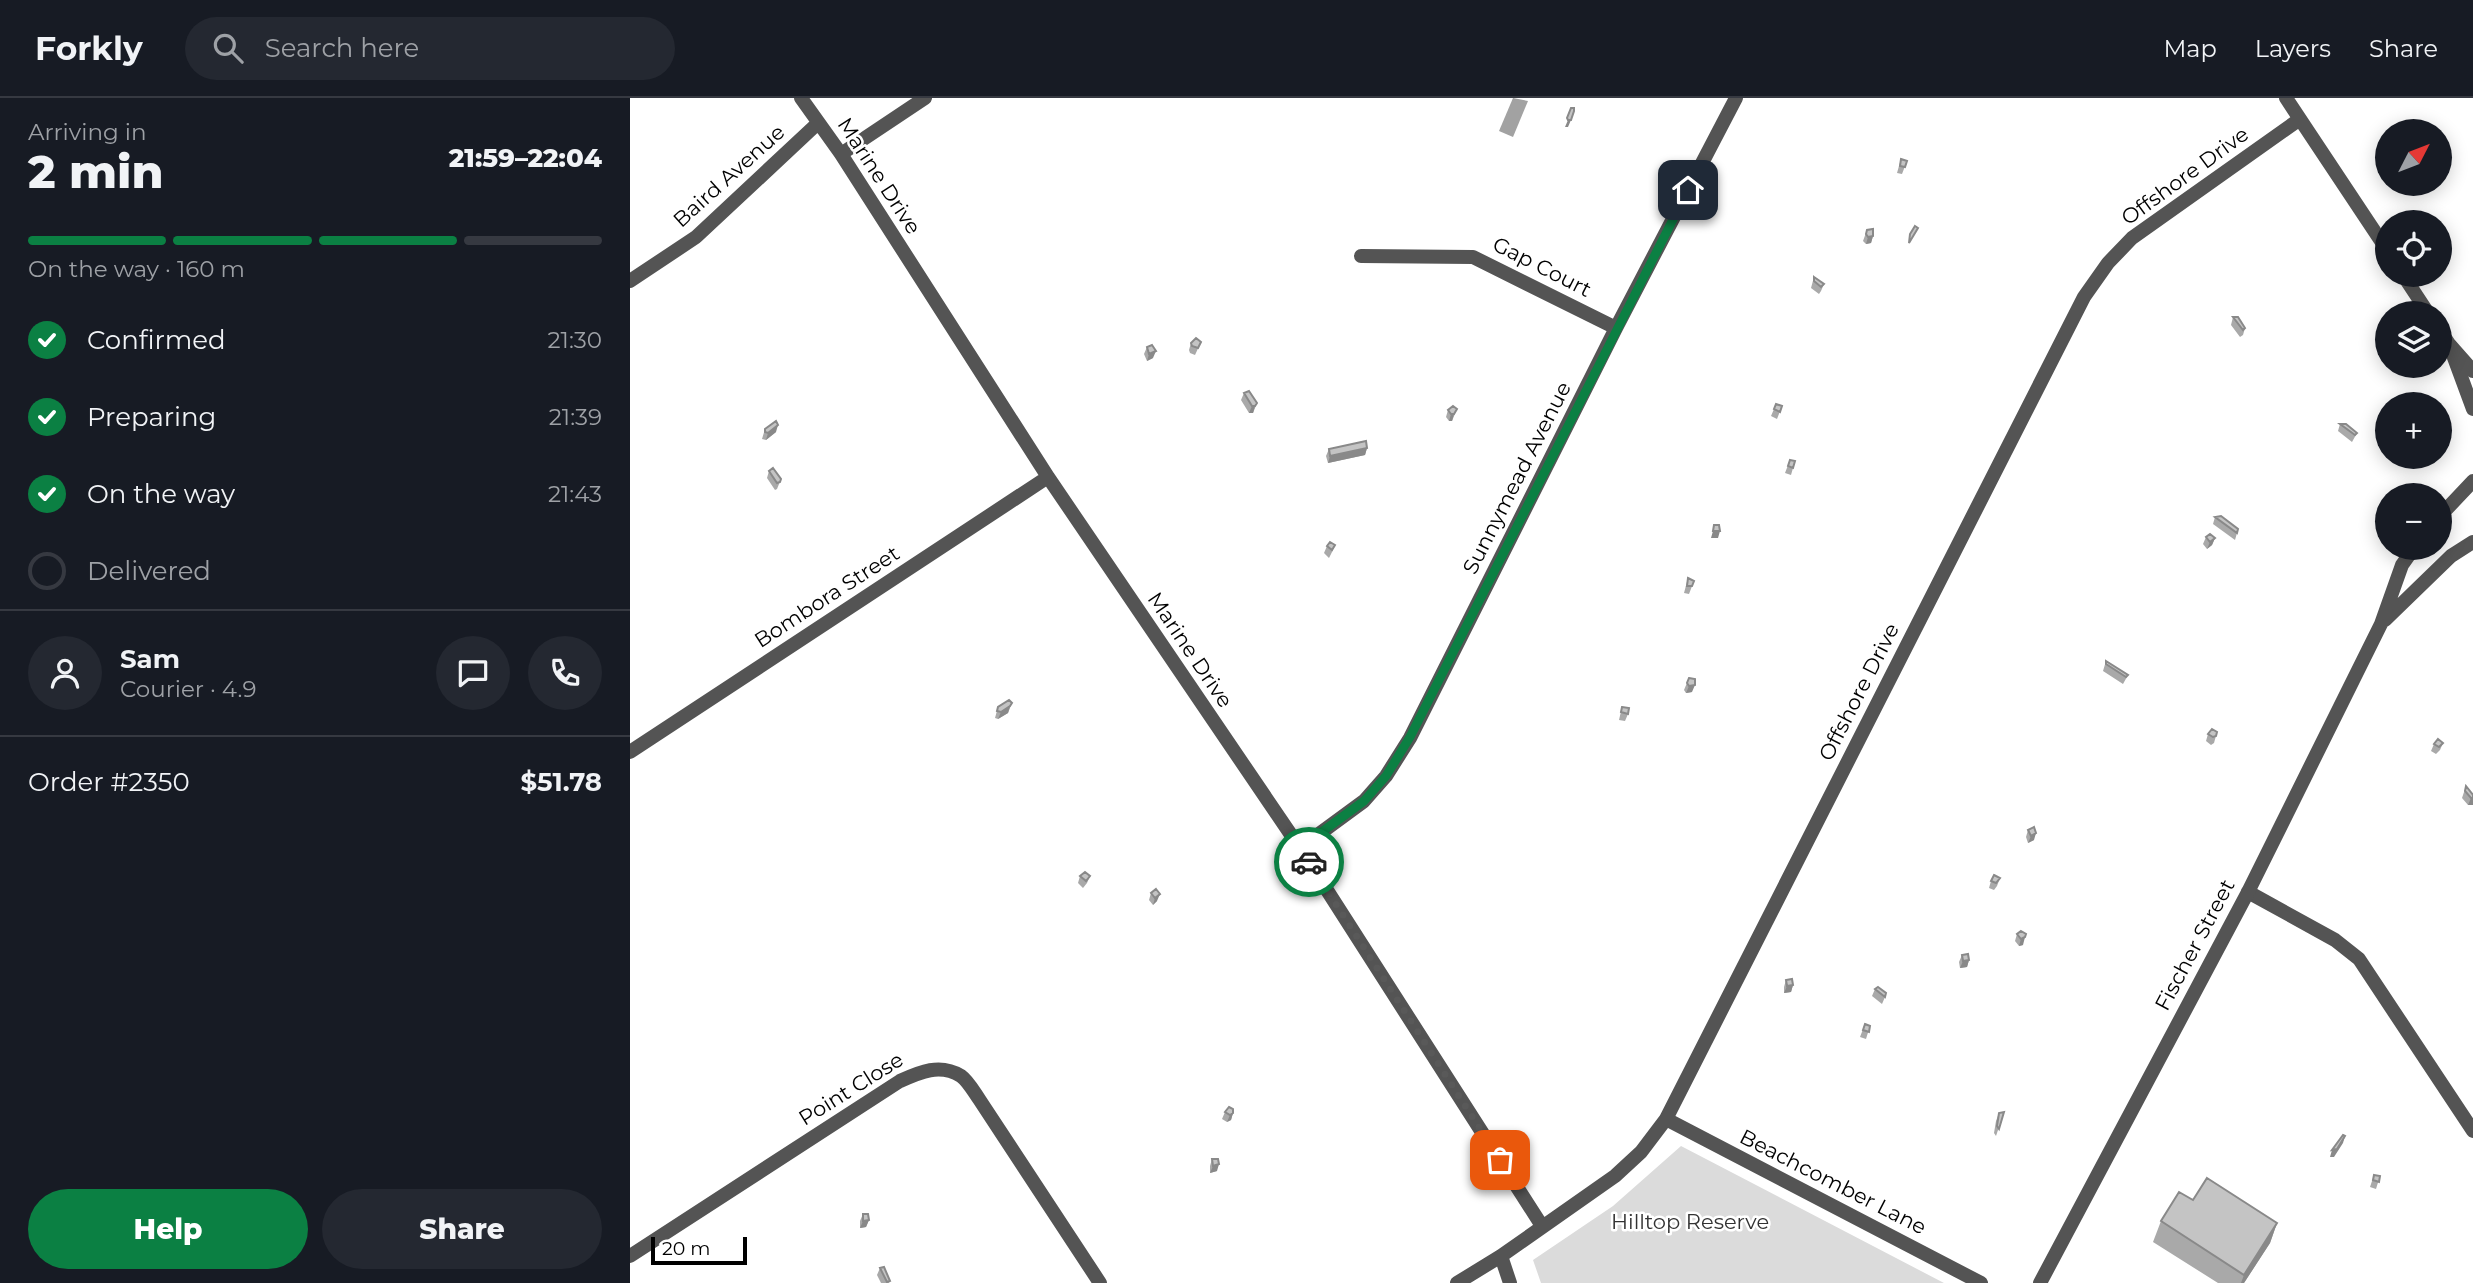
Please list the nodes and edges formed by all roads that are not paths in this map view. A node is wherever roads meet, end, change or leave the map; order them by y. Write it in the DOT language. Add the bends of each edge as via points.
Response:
graph roads {
  1 [pos="801,98"];
  2 [pos="925,98"];
  3 [pos="1736,98"];
  4 [pos="2286,98"];
  5 [pos="2300,119"];
  6 [pos="818,122"];
  7 [pos="841,154"];
  8 [pos="2375,232"];
  9 [pos="1361,256"];
  10 [pos="630,281"];
  11 [pos="1616,328"];
  12 [pos="2452,347"];
  13 [pos="2452,352"];
  14 [pos="2473,371"];
  15 [pos="2473,409"];
  16 [pos="1048,477"];
  17 [pos="2473,481"];
  18 [pos="2452,503"];
  19 [pos="2473,542"];
  20 [pos="2406,560"];
  21 [pos="2381,624"];
  22 [pos="630,752"];
  23 [pos="1300,848"];
  24 [pos="2248,892"];
  25 [pos="1666,1119"];
  26 [pos="2473,1131"];
  27 [pos="1542,1226"];
  28 [pos="630,1256"];
  29 [pos="1501,1256"];
  30 [pos="1101,1283"];
  31 [pos="1457,1283"];
  32 [pos="1510,1283"];
  33 [pos="1981,1283"];
  34 [pos="2040,1283"];
  1 -- 6 [label="street, Marine Drive"];
  2 -- 7 [label="street"];
  3 -- 11 [label="street, Sunnymead Avenue"];
  4 -- 5 [label="street"];
  5 -- 8 [label="street"];
  5 -- 25 [label="street, Offshore Drive" via="2132,238 2084,297"];
  6 -- 7 [label="street, Marine Drive"];
  6 -- 10 [label="street, Baird Avenue" via="695,237"];
  7 -- 16 [label="street, Marine Drive"];
  9 -- 11 [label="street, Gap Court" via="1474,257"];
  11 -- 23 [label="street, Sunnymead Avenue" via="1410,737 1364,801"];
  12 -- 14 [label="street"];
  13 -- 15 [label="street"];
  16 -- 22 [label="street, Bombora Street"];
  16 -- 23 [label="street, Marine Drive"];
  17 -- 18 [label="street"];
  19 -- 21 [label="street, Fischer Street" via="2426,578"];
  20 -- 21 [label="street, Fischer Street"];
  21 -- 24 [label="street, Fischer Street"];
  23 -- 27 [label="street, Marine Drive"];
  24 -- 26 [label="street" via="2335,940 2359,959"];
  24 -- 34 [label="street, Fischer Street"];
  25 -- 27 [label="street, Offshore Drive" via="1615,1177"];
  25 -- 33 [label="street, Beachcomber Lane"];
  27 -- 29 [label="street, Offshore Drive"];
  28 -- 30 [label="street, Point Close" via="900,1081 922,1070 940,1069 962,1077 979,1099"];
  29 -- 31 [label="street, Offshore Drive"];
  29 -- 32 [label="street"];
}
